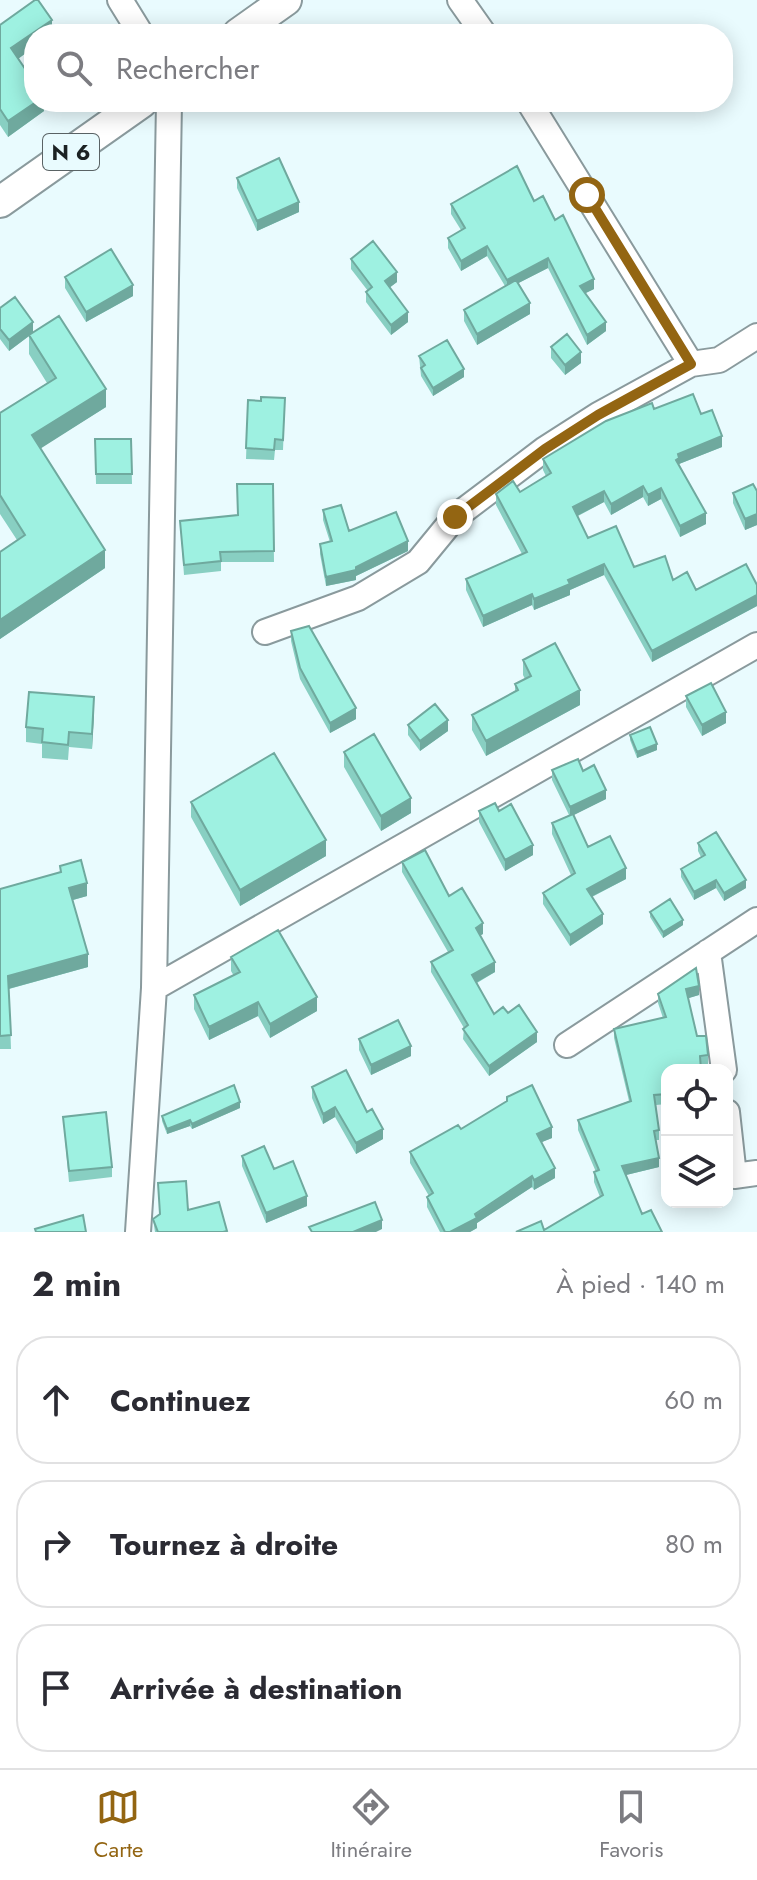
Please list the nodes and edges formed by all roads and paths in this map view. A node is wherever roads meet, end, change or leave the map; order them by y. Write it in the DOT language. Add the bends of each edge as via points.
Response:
graph roads {
  1 [pos="120,0"];
  2 [pos="286,0"];
  3 [pos="460,0"];
  4 [pos="135,24"];
  5 [pos="252,24"];
  6 [pos="477,24"];
  7 [pos="128,112"];
  8 [pos="169,112"];
  9 [pos="535,112"];
  10 [pos="0,202"];
  11 [pos="757,336"];
  12 [pos="691,364"];
  13 [pos="265,632"];
  14 [pos="757,645"];
  15 [pos="757,920"];
  16 [pos="708,952"];
  17 [pos="154,988"];
  18 [pos="567,1045"];
  19 [pos="723,1064"];
  20 [pos="730,1136"];
  21 [pos="757,1173"];
  22 [pos="138,1232"];
  1 -- 4 [label="street"];
  2 -- 5 [label="main road"];
  3 -- 6 [label="street"];
  7 -- 10 [label="main road, N 6"];
  8 -- 17 [label="street"];
  9 -- 12 [label="street"];
  11 -- 12 [label="street" via="719,360"];
  12 -- 13 [label="street" via="545,449 455,517 418,562 358,598"];
  14 -- 17 [label="street"];
  15 -- 16 [label="street"];
  16 -- 18 [label="street"];
  16 -- 19 [label="street"];
  17 -- 22 [label="street"];
  20 -- 21 [label="street" via="734,1176"];
}
